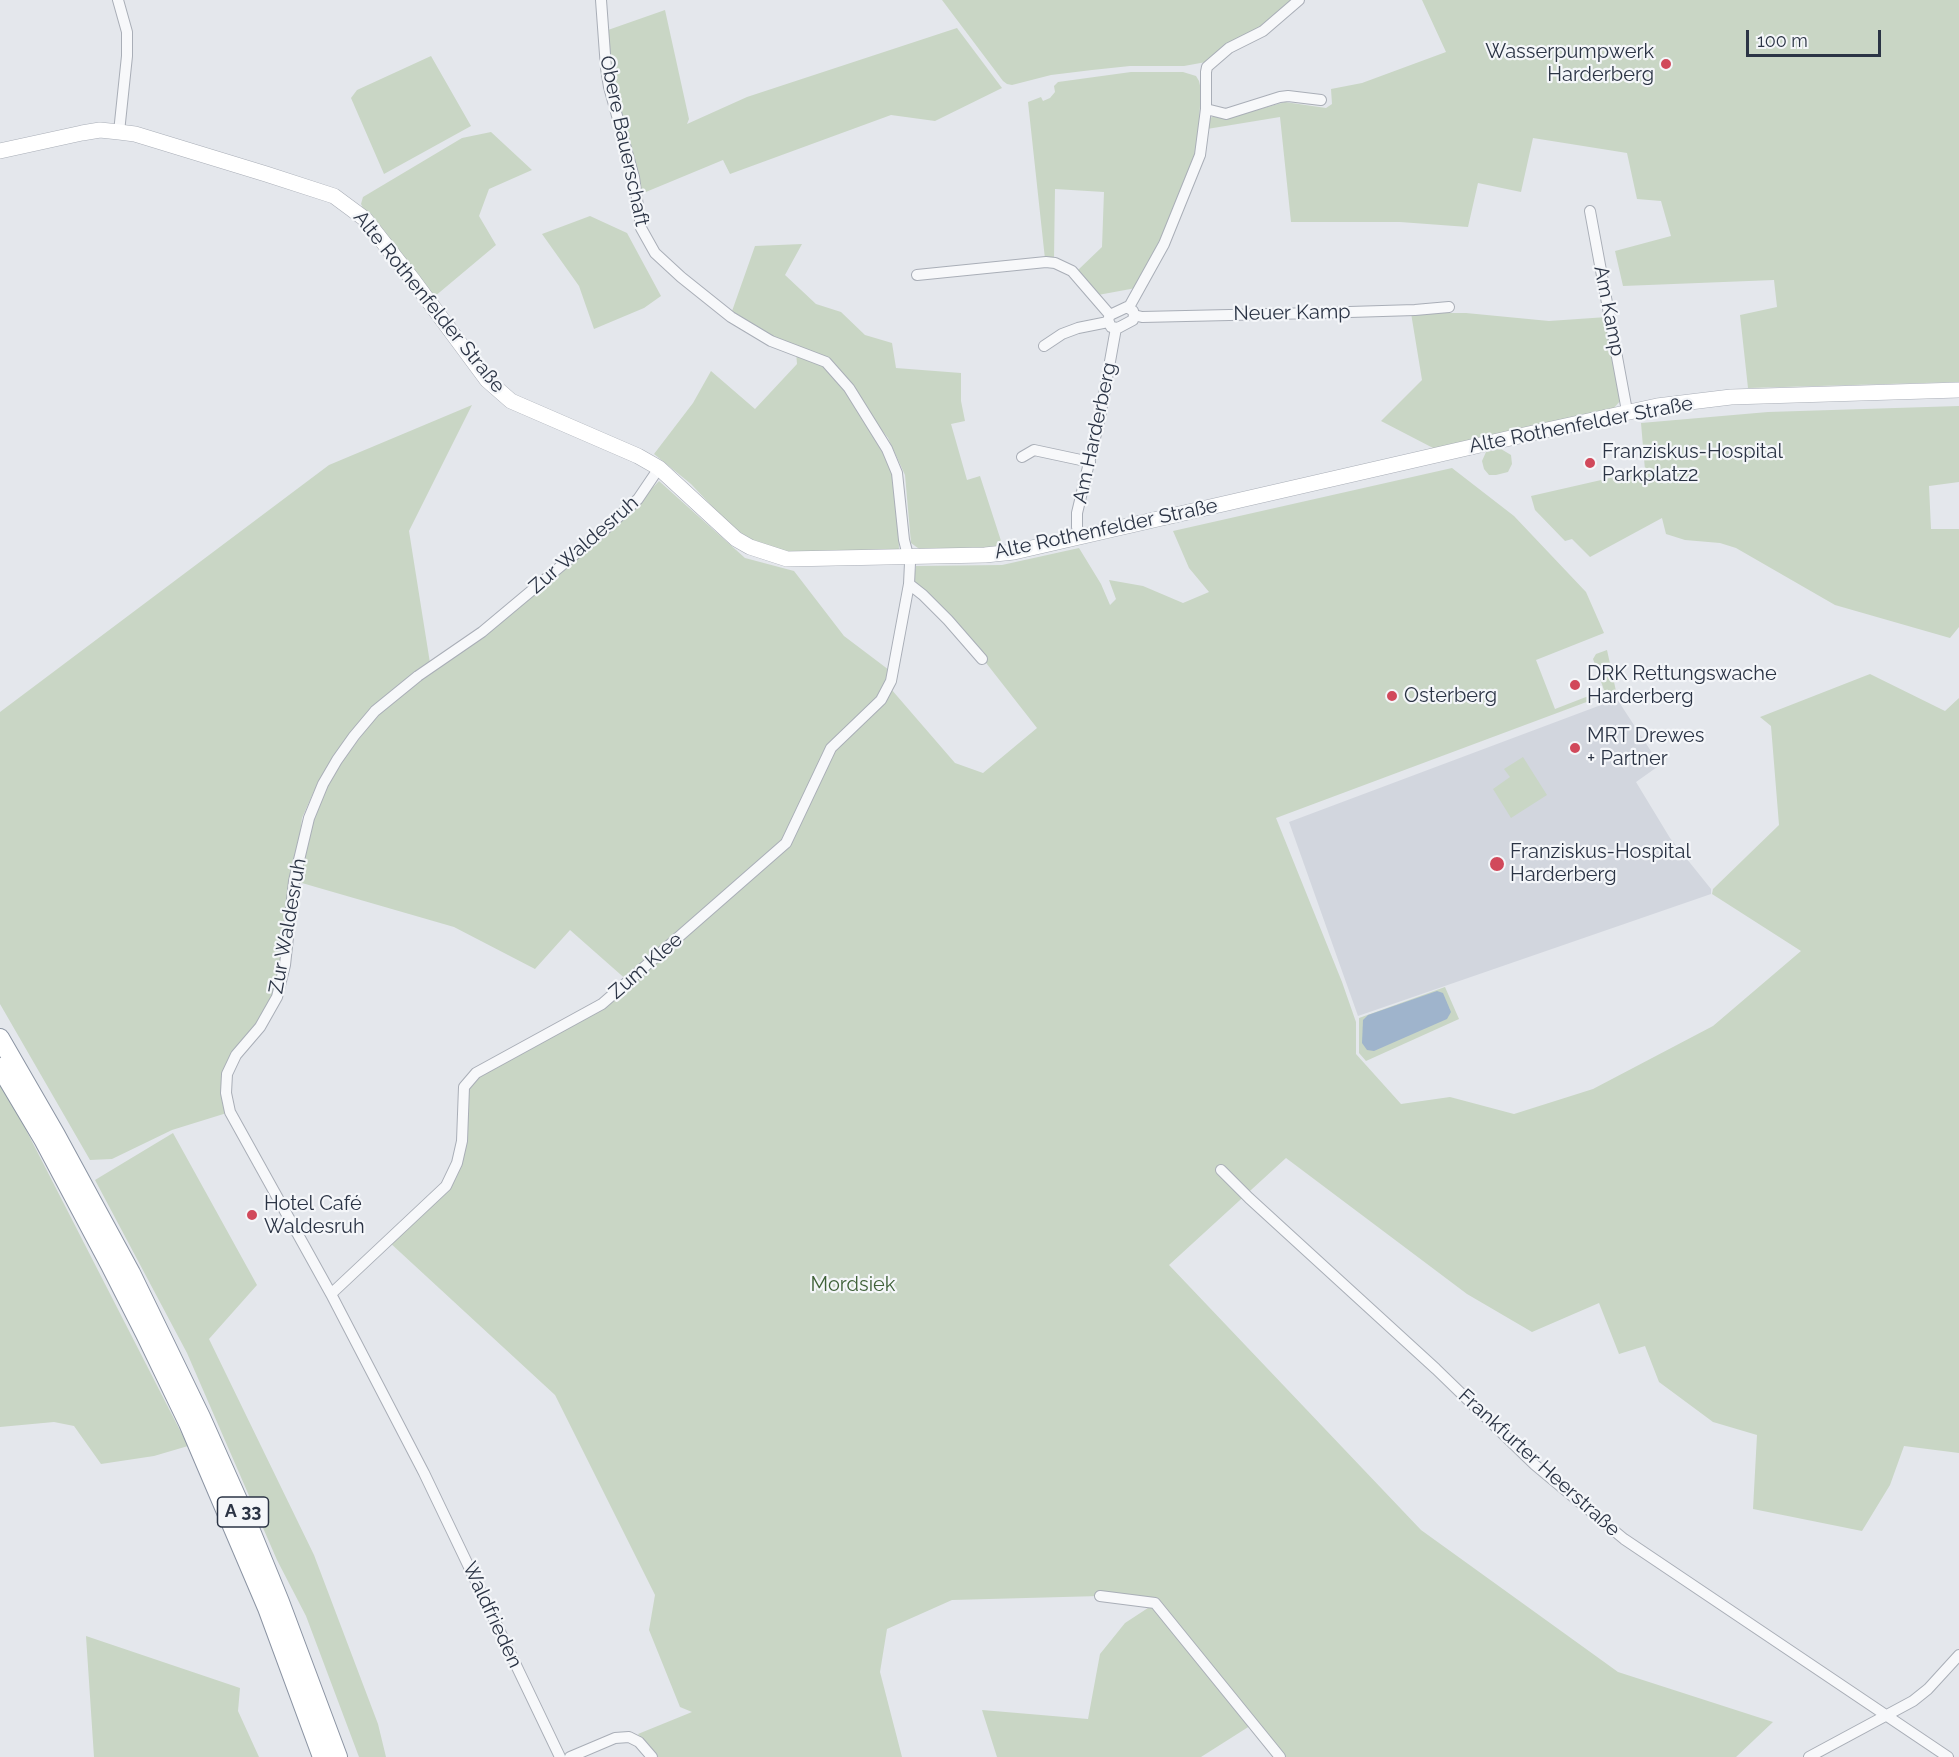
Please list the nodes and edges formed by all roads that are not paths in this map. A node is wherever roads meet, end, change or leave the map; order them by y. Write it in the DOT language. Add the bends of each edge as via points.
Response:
graph roads {
  1 [pos="118,0"];
  2 [pos="601,0"];
  3 [pos="1299,0"];
  4 [pos="1321,100"];
  5 [pos="1206,109"];
  6 [pos="118,132"];
  7 [pos="0,151"];
  8 [pos="1590,211"];
  9 [pos="918,275"];
  10 [pos="1449,307"];
  11 [pos="1132,311"];
  12 [pos="1111,322"];
  13 [pos="1044,346"];
  14 [pos="1959,390"];
  15 [pos="1627,411"];
  16 [pos="1022,457"];
  17 [pos="1090,462"];
  18 [pos="659,468"];
  19 [pos="1080,537"];
  20 [pos="909,557"];
  21 [pos="909,584"];
  22 [pos="982,659"];
  23 [pos="0,1038"];
  24 [pos="0,1067"];
  25 [pos="1221,1170"];
  26 [pos="331,1294"];
  27 [pos="424,1473"];
  28 [pos="1100,1596"];
  29 [pos="1959,1655"];
  30 [pos="1887,1716"];
  31 [pos="322,1757"];
  32 [pos="338,1757"];
  33 [pos="560,1757"];
  34 [pos="570,1757"];
  35 [pos="652,1757"];
  36 [pos="1280,1757"];
  37 [pos="1809,1757"];
  38 [pos="1948,1757"];
  1 -- 6 [label="street" via="127,32"];
  2 -- 20 [label="street, Obere Bauerschaft" via="607,77 634,177 641,228 655,253 730,316 771,341 826,362 849,388 887,449 897,473"];
  3 -- 5 [label="street" via="1263,31 1229,48 1211,63 1206,72"];
  4 -- 5 [label="street" via="1288,96 1226,114"];
  5 -- 11 [label="street" via="1200,154"];
  6 -- 7 [label="street, Alte Rothenfelder Straße" via="100,130"];
  6 -- 18 [label="street, Alte Rothenfelder Straße" via="334,196 365,219 487,380 511,401"];
  8 -- 15 [label="street, Am Kamp"];
  9 -- 12 [label="street" via="1055,263 1072,271"];
  10 -- 11 [label="street, Neuer Kamp" via="1142,317"];
  11 -- 12 [label="street" via="1122,308"];
  11 -- 12 [label="street" via="1131,321"];
  12 -- 13 [label="street" via="1078,328"];
  12 -- 17 [label="street, Am Harderberg"];
  14 -- 15 [label="street, Alte Rothenfelder Straße" via="1731,397"];
  15 -- 19 [label="street, Alte Rothenfelder Straße"];
  16 -- 17 [label="street" via="1034,450"];
  17 -- 19 [label="street, Am Harderberg" via="1077,513"];
  18 -- 20 [label="street, Alte Rothenfelder Straße" via="736,539 766,554 787,559"];
  18 -- 26 [label="street, Zur Waldesruh" via="638,499 604,531 482,632 375,711 337,760 309,818 294,881 285,965 277,997 260,1027 236,1055 227,1074 226,1093 230,1112"];
  19 -- 20 [label="street, Alte Rothenfelder Straße" via="1014,552"];
  20 -- 21 [label="street, Zum Klee"];
  21 -- 22 [label="street"];
  21 -- 26 [label="street, Zum Klee" via="891,681 881,700 831,748 786,843 602,1004 476,1073 464,1087 462,1142 446,1186"];
  23 -- 32 [label="highway, A 33" via="131,1273 201,1417 280,1602"];
  24 -- 31 [label="highway, A 33" via="104,1254 188,1423 267,1608"];
  25 -- 30 [label="street, Frankfurter Heerstraße" via="1535,1465 1624,1539"];
  26 -- 27 [label="street, Zur Waldesruh"];
  27 -- 33 [label="street, Waldfrieden"];
  28 -- 36 [label="street" via="1155,1603"];
  29 -- 30 [label="street" via="1928,1689"];
  30 -- 37 [label="street"];
  30 -- 38 [label="street, Frankfurter Heerstraße"];
  34 -- 35 [label="street" via="615,1738 629,1737"];
}
